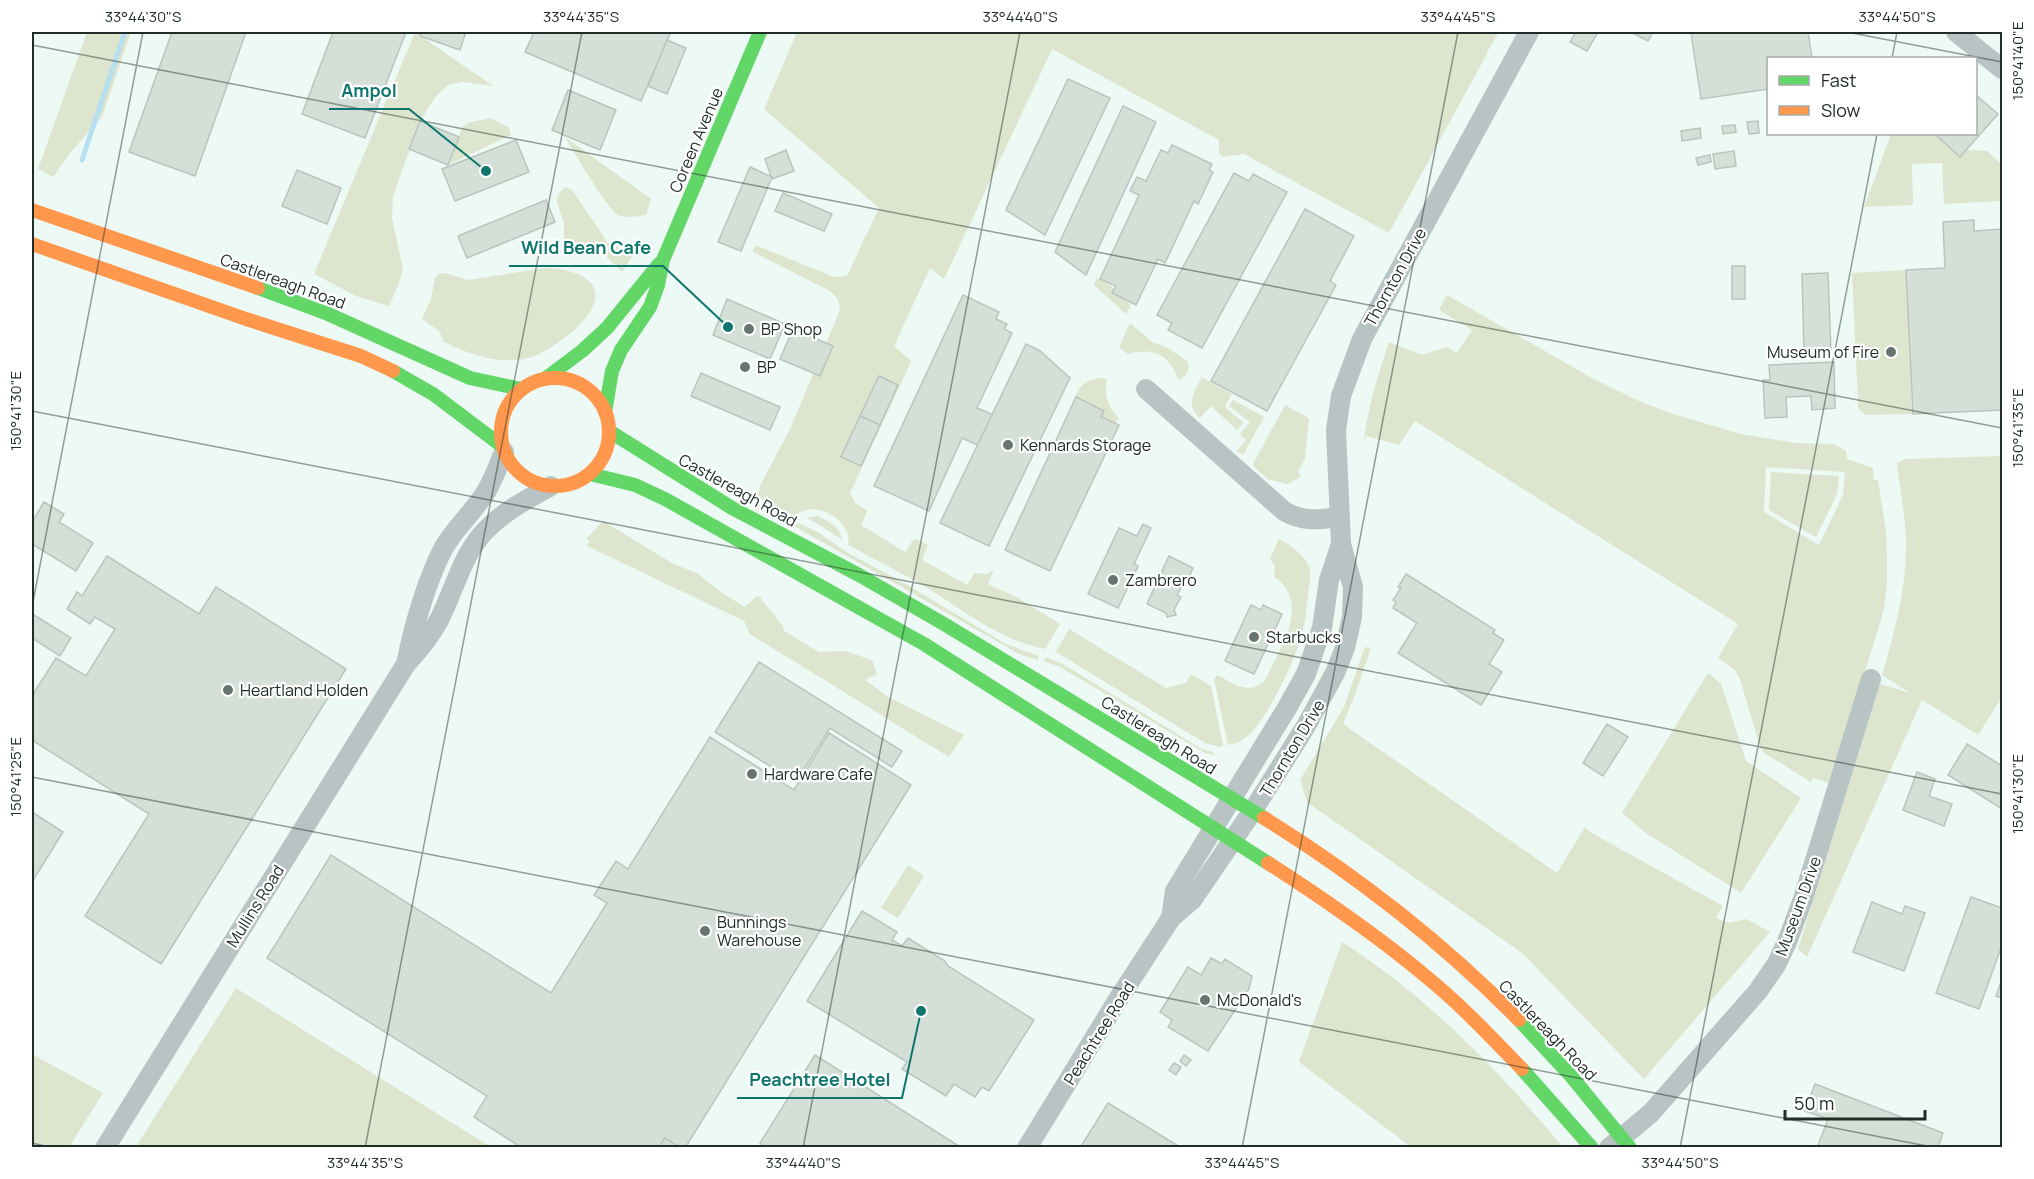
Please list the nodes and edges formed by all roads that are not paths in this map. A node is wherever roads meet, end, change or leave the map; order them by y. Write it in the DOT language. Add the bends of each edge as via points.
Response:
graph roads {
  1 [pos="760,32"];
  2 [pos="1530,32"];
  3 [pos="1956,32"];
  4 [pos="1979,51"];
  5 [pos="2002,69"];
  6 [pos="2002,77"];
  7 [pos="32,210"];
  8 [pos="32,244"];
  9 [pos="663,260"];
  10 [pos="546,378"];
  11 [pos="520,389"];
  12 [pos="1146,389"];
  13 [pos="605,412"];
  14 [pos="609,431"];
  15 [pos="503,449"];
  16 [pos="590,474"];
  17 [pos="551,486"];
  18 [pos="1339,517"];
  19 [pos="1341,544"];
  20 [pos="406,664"];
  21 [pos="1871,679"];
  22 [pos="1230,799"];
  23 [pos="1252,812"];
  24 [pos="1214,827"];
  25 [pos="1234,840"];
  26 [pos="1171,918"];
  27 [pos="1620,1144"];
  28 [pos="105,1148"];
  29 [pos="1028,1148"];
  30 [pos="1592,1148"];
  1 -- 9 [label="main road, Coreen Avenue"];
  2 -- 18 [label="street, Thornton Drive" via="1354,358 1341,396 1336,430"];
  3 -- 4 [label="street"];
  4 -- 5 [label="street"];
  4 -- 6 [label="street"];
  7 -- 11 [label="main road, Castlereagh Road" via="318,310 470,378"];
  8 -- 15 [label="main road" via="361,356 433,394"];
  9 -- 10 [label="main road, Coreen Avenue" via="600,336"];
  9 -- 13 [label="main road, Coreen Avenue" via="650,306 612,371"];
  10 -- 11 [label="main road"];
  10 -- 13 [label="main road" via="571,379 582,384 600,401"];
  11 -- 15 [label="main road" via="501,421"];
  12 -- 18 [label="street" via="1284,511 1303,520"];
  13 -- 14 [label="main road"];
  14 -- 16 [label="main road" via="602,459"];
  14 -- 22 [label="main road, Castlereagh Road" via="722,502 998,656"];
  15 -- 17 [label="main road" via="523,476"];
  15 -- 20 [label="street, Mullins Road" via="487,490 456,527 431,576"];
  16 -- 17 [label="main road" via="572,484"];
  16 -- 24 [label="main road" via="635,485 665,499 800,573 924,644"];
  17 -- 20 [label="street, Mullins Road" via="507,511 482,535 466,558 426,644"];
  18 -- 19 [label="street, Thornton Drive"];
  19 -- 22 [label="street, Thornton Drive" via="1329,580 1322,628 1306,674"];
  19 -- 23 [label="street, Thornton Drive" via="1353,587 1345,648 1322,698"];
  20 -- 28 [label="street, Mullins Road"];
  21 -- 27 [label="street, Museum Drive" via="1803,899 1776,965 1758,991"];
  22 -- 23 [label="main road, Castlereagh Road"];
  22 -- 24 [label="street, Peachtree Road"];
  23 -- 25 [label="street, Peachtree Road"];
  23 -- 27 [label="main road, Castlereagh Road" via="1366,886 1429,937 1570,1074"];
  24 -- 25 [label="main road"];
  24 -- 26 [label="street, Peachtree Road" via="1175,891"];
  25 -- 26 [label="street, Peachtree Road" via="1192,900"];
  25 -- 30 [label="main road" via="1351,917 1431,980 1527,1073"];
  26 -- 29 [label="street, Peachtree Road"];
}
